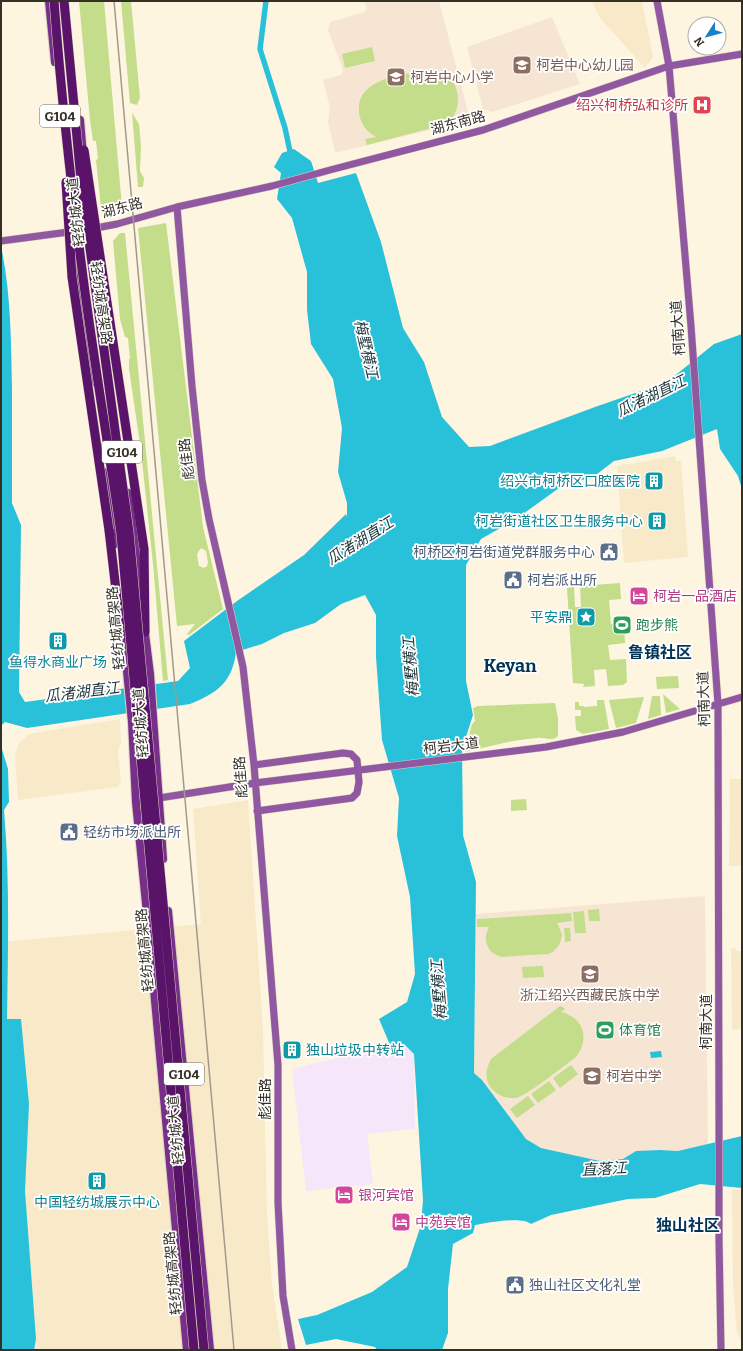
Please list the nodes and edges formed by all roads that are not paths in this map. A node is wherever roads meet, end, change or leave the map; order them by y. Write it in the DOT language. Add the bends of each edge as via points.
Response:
graph roads {
  1 [pos="49,1"];
  2 [pos="54,1"];
  3 [pos="64,1"];
  4 [pos="68,1"];
  5 [pos="657,1"];
  6 [pos="70,54"];
  7 [pos="742,54"];
  8 [pos="669,66"];
  9 [pos="62,97"];
  10 [pos="177,207"];
  11 [pos="91,230"];
  12 [pos="72,232"];
  13 [pos="4,241"];
  14 [pos="145,632"];
  15 [pos="124,635"];
  16 [pos="742,697"];
  17 [pos="718,704"];
  18 [pos="254,764"];
  19 [pos="358,771"];
  20 [pos="255,783"];
  21 [pos="159,798"];
  22 [pos="257,811"];
  23 [pos="292,1349"];
  24 [pos="187,1350"];
  25 [pos="194,1350"];
  26 [pos="204,1350"];
  27 [pos="210,1350"];
  28 [pos="721,1350"];
  1 -- 12 [label="main road, 轻纺城大道 / G104"];
  2 -- 9 [label="highway, 轻纺城高架路, bridge"];
  3 -- 6 [label="highway, 轻纺城高架路, bridge"];
  4 -- 11 [label="main road, 轻纺城大道 / G104"];
  5 -- 8 [label="street, 柯南大道"];
  6 -- 14 [label="highway, bridge" via="144,549"];
  6 -- 26 [label="highway, 轻纺城高架路, bridge" via="82,190 129,532"];
  7 -- 8 [label="street, 湖东南路"];
  8 -- 10 [label="street, 湖东南路" via="483,130 272,186"];
  8 -- 17 [label="street, 柯南大道" via="691,326"];
  9 -- 15 [label="highway, bridge" via="72,277"];
  9 -- 25 [label="highway, 轻纺城高架路, bridge" via="83,277 121,534"];
  10 -- 11 [label="street, 湖东路"];
  10 -- 18 [label="street, 彪佳路" via="202,480 244,667"];
  11 -- 12 [label="street, 湖东路"];
  11 -- 14 [label="main road, 轻纺城大道 / G104" via="134,535"];
  12 -- 13 [label="street, 湖东路"];
  12 -- 15 [label="main road, 轻纺城大道 / G104" via="76,274 108,475"];
  14 -- 21 [label="main road, 轻纺城大道 / G104"];
  15 -- 24 [label="main road, 轻纺城大道 / G104" via="136,802"];
  16 -- 17 [label="street, 柯岩大道"];
  17 -- 19 [label="street, 柯岩大道" via="623,732 546,747"];
  17 -- 28 [label="street, 柯南大道" via="718,1195"];
  18 -- 19 [label="street" via="343,753 350,754 356,760"];
  18 -- 20 [label="street, 彪佳路"];
  19 -- 20 [label="street, 柯岩大道"];
  19 -- 22 [label="street" via="360,782 357,793 352,798"];
  20 -- 21 [label="street, 柯岩大道"];
  20 -- 22 [label="street, 彪佳路"];
  21 -- 27 [label="main road, 轻纺城大道 / G104" via="165,889"];
  22 -- 23 [label="street, 彪佳路" via="278,1066 278,1203 283,1296"];
}
